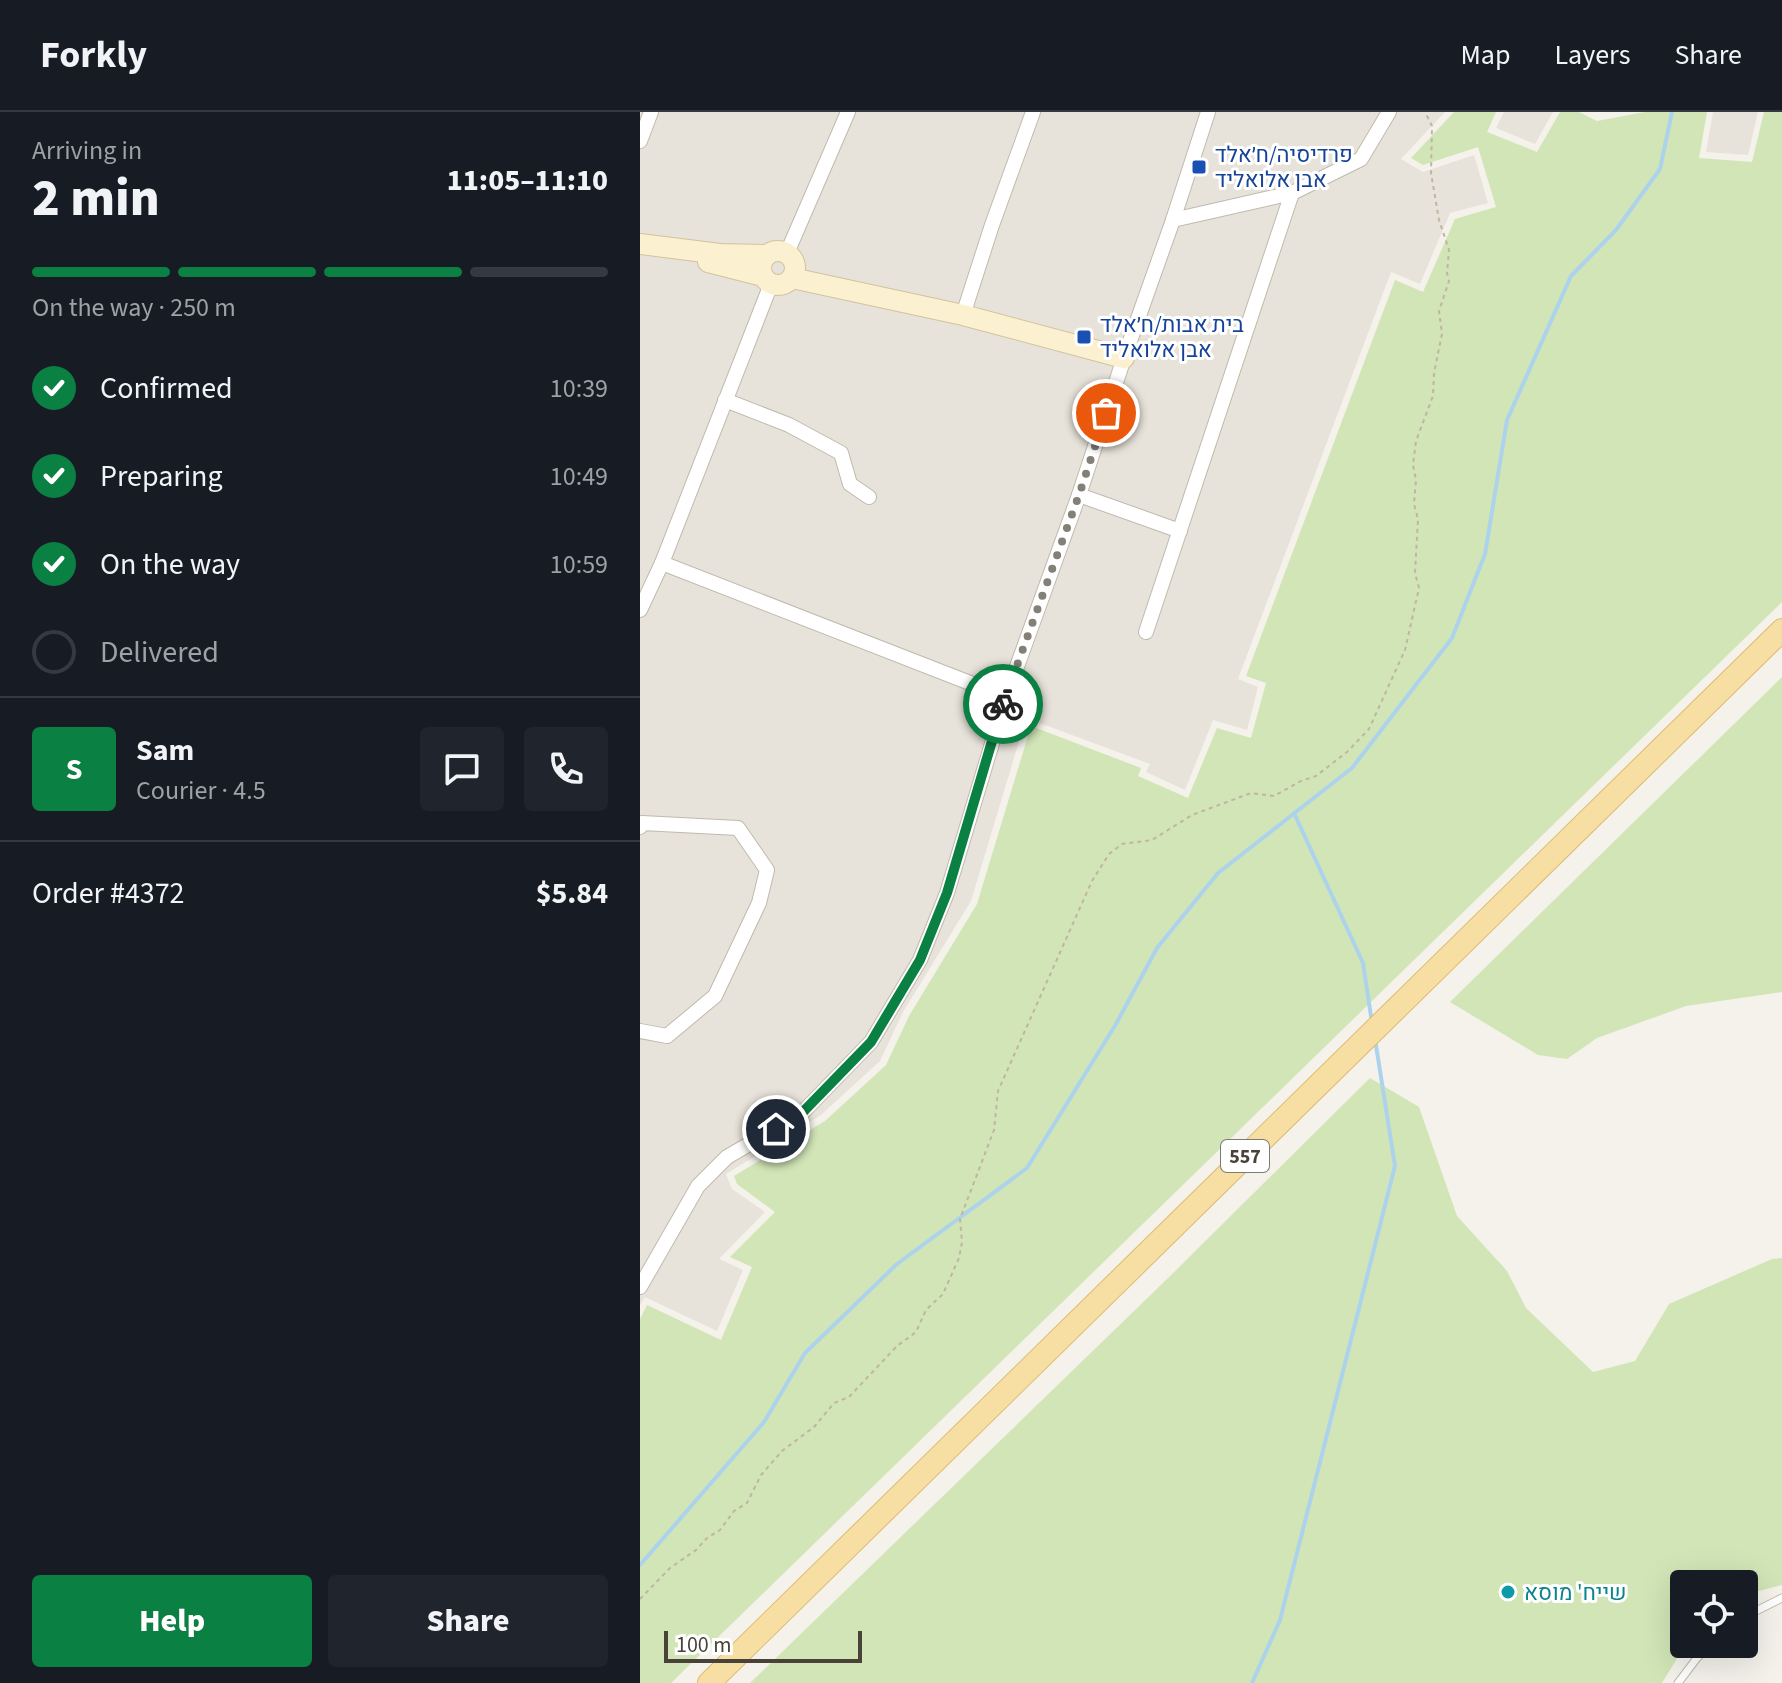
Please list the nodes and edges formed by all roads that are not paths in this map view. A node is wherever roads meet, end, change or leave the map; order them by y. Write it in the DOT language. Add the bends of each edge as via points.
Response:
graph roads {
  1 [pos="651,112"];
  2 [pos="848,112"];
  3 [pos="1033,112"];
  4 [pos="1208,112"];
  5 [pos="1389,112"];
  6 [pos="640,141"];
  7 [pos="1292,193"];
  8 [pos="1173,220"];
  9 [pos="640,244"];
  10 [pos="640,254"];
  11 [pos="777,254"];
  12 [pos="792,278"];
  13 [pos="767,280"];
  14 [pos="963,315"];
  15 [pos="1124,358"];
  16 [pos="725,400"];
  17 [pos="1079,495"];
  18 [pos="869,497"];
  19 [pos="1180,531"];
  20 [pos="662,563"];
  21 [pos="640,610"];
  22 [pos="1782,630"];
  23 [pos="1146,632"];
  24 [pos="1006,697"];
  25 [pos="640,827"];
  26 [pos="640,1031"];
  27 [pos="640,1287"];
  28 [pos="1782,1598"];
  29 [pos="1758,1610"];
  30 [pos="1697,1658"];
  31 [pos="709,1683"];
  32 [pos="1678,1683"];
  1 -- 6 [label="street"];
  2 -- 11 [label="street"];
  3 -- 14 [label="street"];
  4 -- 8 [label="street"];
  5 -- 7 [label="street" via="1361,159"];
  7 -- 8 [label="street"];
  7 -- 19 [label="street"];
  8 -- 15 [label="street"];
  9 -- 11 [label="street" via="720,254"];
  10 -- 13 [label="street" via="710,262"];
  11 -- 12 [label="street" via="792,257"];
  11 -- 13 [label="street" via="761,265"];
  12 -- 13 [label="street" via="783,284"];
  12 -- 14 [label="street"];
  13 -- 16 [label="street"];
  14 -- 15 [label="street"];
  15 -- 17 [label="street"];
  16 -- 18 [label="street" via="841,453 850,484"];
  16 -- 20 [label="street"];
  17 -- 19 [label="street"];
  17 -- 24 [label="street"];
  19 -- 23 [label="street"];
  20 -- 21 [label="street"];
  20 -- 24 [label="street"];
  22 -- 31 [label="main road, 557"];
  24 -- 27 [label="street" via="947,893 920,960 871,1042 801,1114 727,1157 698,1186"];
  25 -- 26 [label="street" via="642,823 738,828 767,870 759,903 715,996 667,1036"];
  28 -- 29 [label="lane"];
  30 -- 32 [label="lane"];
}
